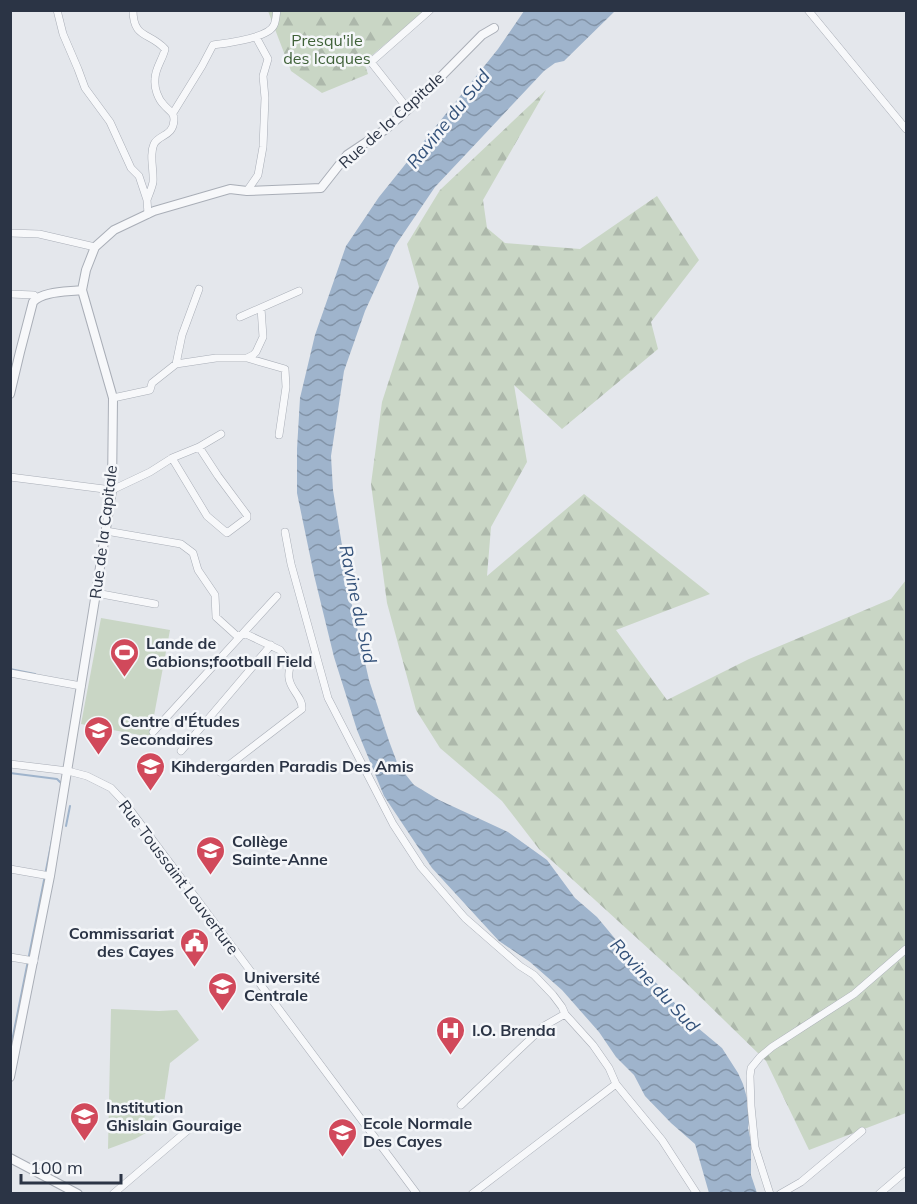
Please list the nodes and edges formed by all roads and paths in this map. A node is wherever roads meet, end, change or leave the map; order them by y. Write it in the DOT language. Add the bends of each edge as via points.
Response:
graph roads {
  1 [pos="57,10"];
  2 [pos="133,10"];
  3 [pos="278,10"];
  4 [pos="430,10"];
  5 [pos="808,10"];
  6 [pos="494,27"];
  7 [pos="256,37"];
  8 [pos="408,109"];
  9 [pos="173,113"];
  10 [pos="906,129"];
  11 [pos="247,191"];
  12 [pos="147,200"];
  13 [pos="148,214"];
  14 [pos="10,232"];
  15 [pos="95,248"];
  16 [pos="199,289"];
  17 [pos="82,290"];
  18 [pos="299,291"];
  19 [pos="10,294"];
  20 [pos="36,298"];
  21 [pos="261,308"];
  22 [pos="240,317"];
  23 [pos="247,358"];
  24 [pos="176,364"];
  25 [pos="11,392"];
  26 [pos="113,398"];
  27 [pos="220,434"];
  28 [pos="279,435"];
  29 [pos="199,447"];
  30 [pos="172,458"];
  31 [pos="10,477"];
  32 [pos="112,490"];
  33 [pos="106,531"];
  34 [pos="285,532"];
  35 [pos="96,593"];
  36 [pos="277,596"];
  37 [pos="155,604"];
  38 [pos="243,634"];
  39 [pos="271,645"];
  40 [pos="10,673"];
  41 [pos="81,686"];
  42 [pos="153,732"];
  43 [pos="181,751"];
  44 [pos="10,764"];
  45 [pos="68,771"];
  46 [pos="220,772"];
  47 [pos="10,869"];
  48 [pos="50,876"];
  49 [pos="906,949"];
  50 [pos="10,957"];
  51 [pos="34,960"];
  52 [pos="565,1014"];
  53 [pos="12,1057"];
  54 [pos="10,1077"];
  55 [pos="616,1084"];
  56 [pos="461,1105"];
  57 [pos="188,1130"];
  58 [pos="862,1131"];
  59 [pos="10,1158"];
  60 [pos="906,1172"];
  61 [pos="78,1194"];
  62 [pos="113,1194"];
  63 [pos="417,1194"];
  64 [pos="472,1194"];
  65 [pos="697,1194"];
  66 [pos="770,1194"];
  67 [pos="780,1194"];
  68 [pos="879,1194"];
  1 -- 12 [label="street" via="85,88 110,122 131,168 139,176"];
  2 -- 9 [label="street" via="138,31 165,48 155,88"];
  3 -- 7 [label="street" via="273,27"];
  4 -- 8 [label="street" via="371,62"];
  5 -- 10 [label="street"];
  6 -- 8 [label="street, Rue de la Capitale"];
  7 -- 9 [label="street" via="213,45"];
  7 -- 11 [label="street" via="268,59 263,76 263,147 258,175"];
  8 -- 11 [label="street, Rue de la Capitale" via="347,155 321,188"];
  9 -- 12 [label="street" via="172,129 153,147 153,181"];
  11 -- 13 [label="street, Rue de la Capitale" via="230,189"];
  12 -- 13 [label="street"];
  13 -- 15 [label="street, Rue de la Capitale" via="114,230"];
  14 -- 15 [label="street" via="39,234"];
  15 -- 17 [label="street, Rue de la Capitale"];
  16 -- 24 [label="street"];
  17 -- 20 [label="street"];
  17 -- 26 [label="street, Rue de la Capitale"];
  18 -- 21 [label="street"];
  19 -- 20 [label="street"];
  20 -- 25 [label="street"];
  21 -- 22 [label="street"];
  21 -- 23 [label="street" via="263,337 256,352"];
  23 -- 24 [label="street"];
  23 -- 28 [label="street" via="285,369"];
  24 -- 26 [label="street" via="152,383 150,390"];
  26 -- 32 [label="street, Rue de la Capitale"];
  27 -- 29 [label="street"];
  29 -- 30 [label="street"];
  29 -- 30 [label="street" via="247,515 226,533 207,516"];
  30 -- 32 [label="street"];
  31 -- 32 [label="street"];
  32 -- 33 [label="street, Rue de la Capitale"];
  33 -- 35 [label="street, Rue de la Capitale"];
  33 -- 38 [label="street" via="188,547 215,595 216,617 237,636"];
  34 -- 52 [label="street" via="328,698 387,814 412,855 454,906 543,983"];
  35 -- 37 [label="street"];
  35 -- 41 [label="street, Rue de la Capitale"];
  36 -- 38 [label="street"];
  38 -- 39 [label="street"];
  38 -- 42 [label="street"];
  39 -- 43 [label="street"];
  39 -- 46 [label="street" via="291,664 289,681 302,709"];
  40 -- 41 [label="street"];
  41 -- 45 [label="street, Rue de la Capitale"];
  44 -- 45 [label="street, Rue Toussaint Louverture"];
  45 -- 48 [label="street, Rue de la Capitale"];
  45 -- 63 [label="street, Rue Toussaint Louverture" via="111,788 125,803"];
  47 -- 48 [label="street"];
  48 -- 51 [label="street, Rue de la Capitale"];
  49 -- 66 [label="street" via="854,994 771,1047 751,1068 755,1147"];
  50 -- 51 [label="street"];
  51 -- 53 [label="street, Rue de la Capitale"];
  52 -- 55 [label="street" via="593,1045"];
  52 -- 56 [label="street" via="544,1026"];
  53 -- 54 [label="street, Rue de la Capitale"];
  55 -- 64 [label="street"];
  55 -- 65 [label="street" via="662,1140"];
  57 -- 62 [label="street"];
  58 -- 67 [label="street" via="801,1182"];
  59 -- 61 [label="street"];
  60 -- 68 [label="street"];
}
